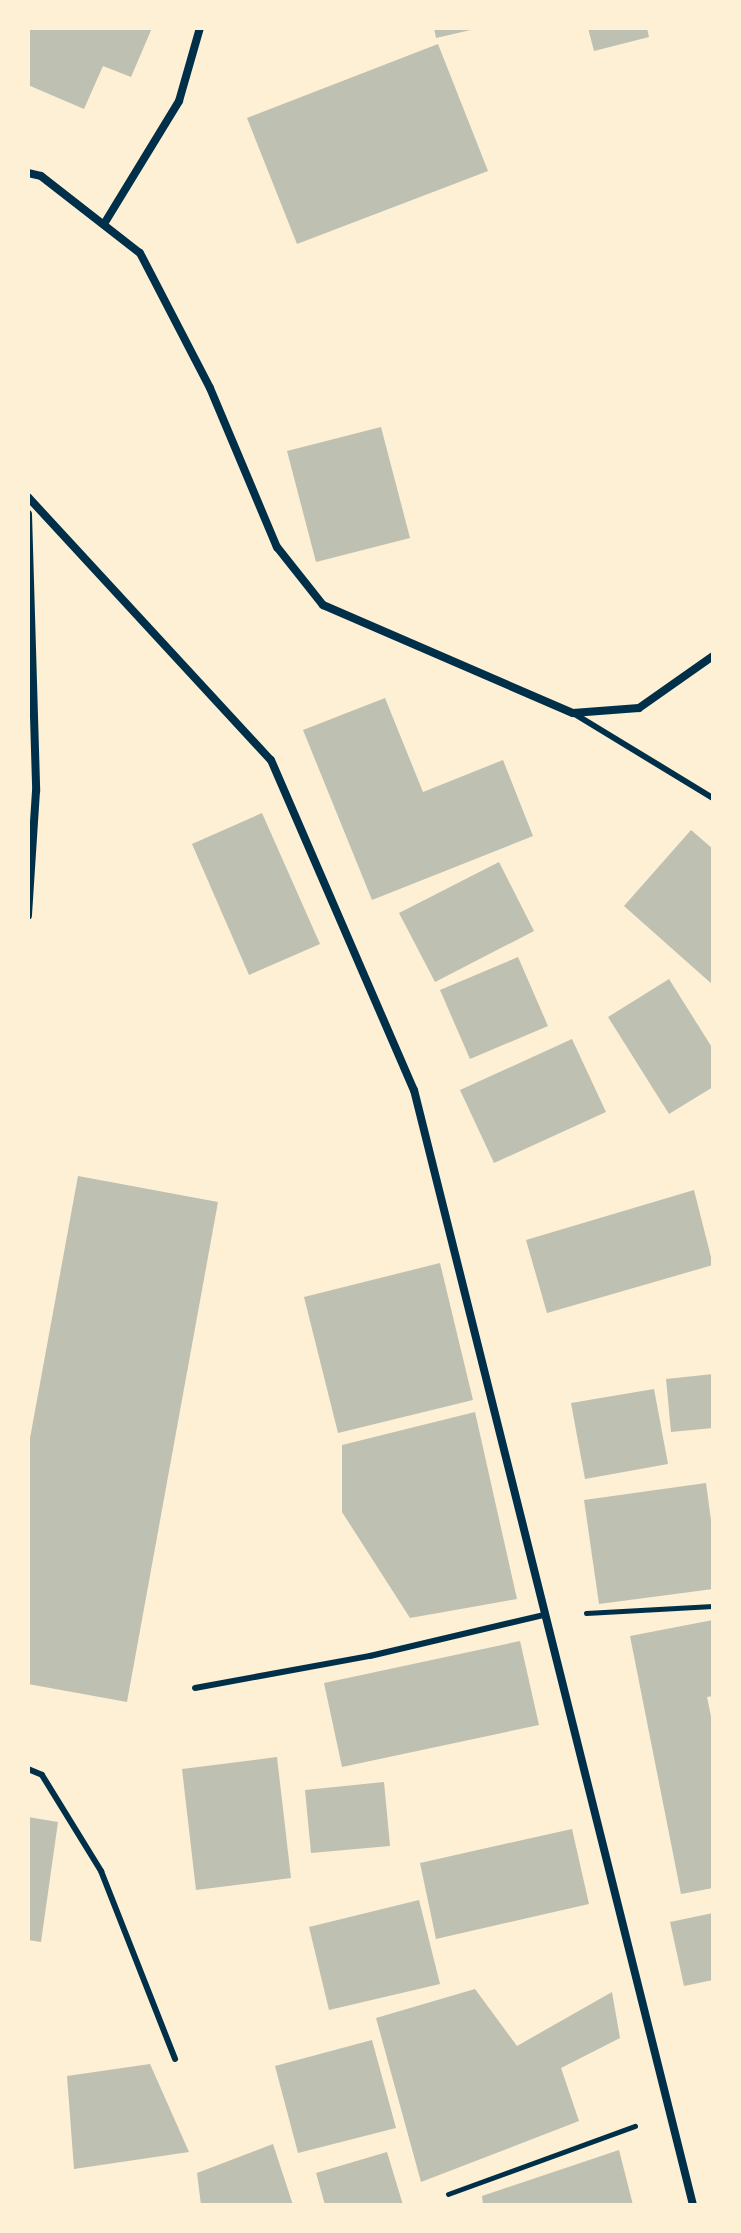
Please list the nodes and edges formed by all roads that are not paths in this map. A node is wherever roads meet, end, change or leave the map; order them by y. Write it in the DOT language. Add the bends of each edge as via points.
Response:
graph roads {
  1 [pos="200,28"];
  2 [pos="28,173"];
  3 [pos="104,224"];
  4 [pos="28,497"];
  5 [pos="28,514"];
  6 [pos="713,656"];
  7 [pos="573,713"];
  8 [pos="713,798"];
  9 [pos="28,916"];
  10 [pos="543,1615"];
  11 [pos="195,1688"];
  12 [pos="28,1769"];
  13 [pos="175,2059"];
  14 [pos="693,2205"];
  1 -- 3 [label="street" via="179,101"];
  2 -- 3 [label="street" via="41,176"];
  3 -- 7 [label="street" via="140,253 210,388 277,547 323,605"];
  4 -- 10 [label="street" via="271,760 414,1090"];
  5 -- 9 [label="street" via="36,791"];
  6 -- 7 [label="street" via="639,708"];
  7 -- 8 [label="lane"];
  10 -- 11 [label="lane" via="370,1656"];
  10 -- 14 [label="street"];
  12 -- 13 [label="lane" via="42,1775 101,1871"];
}
